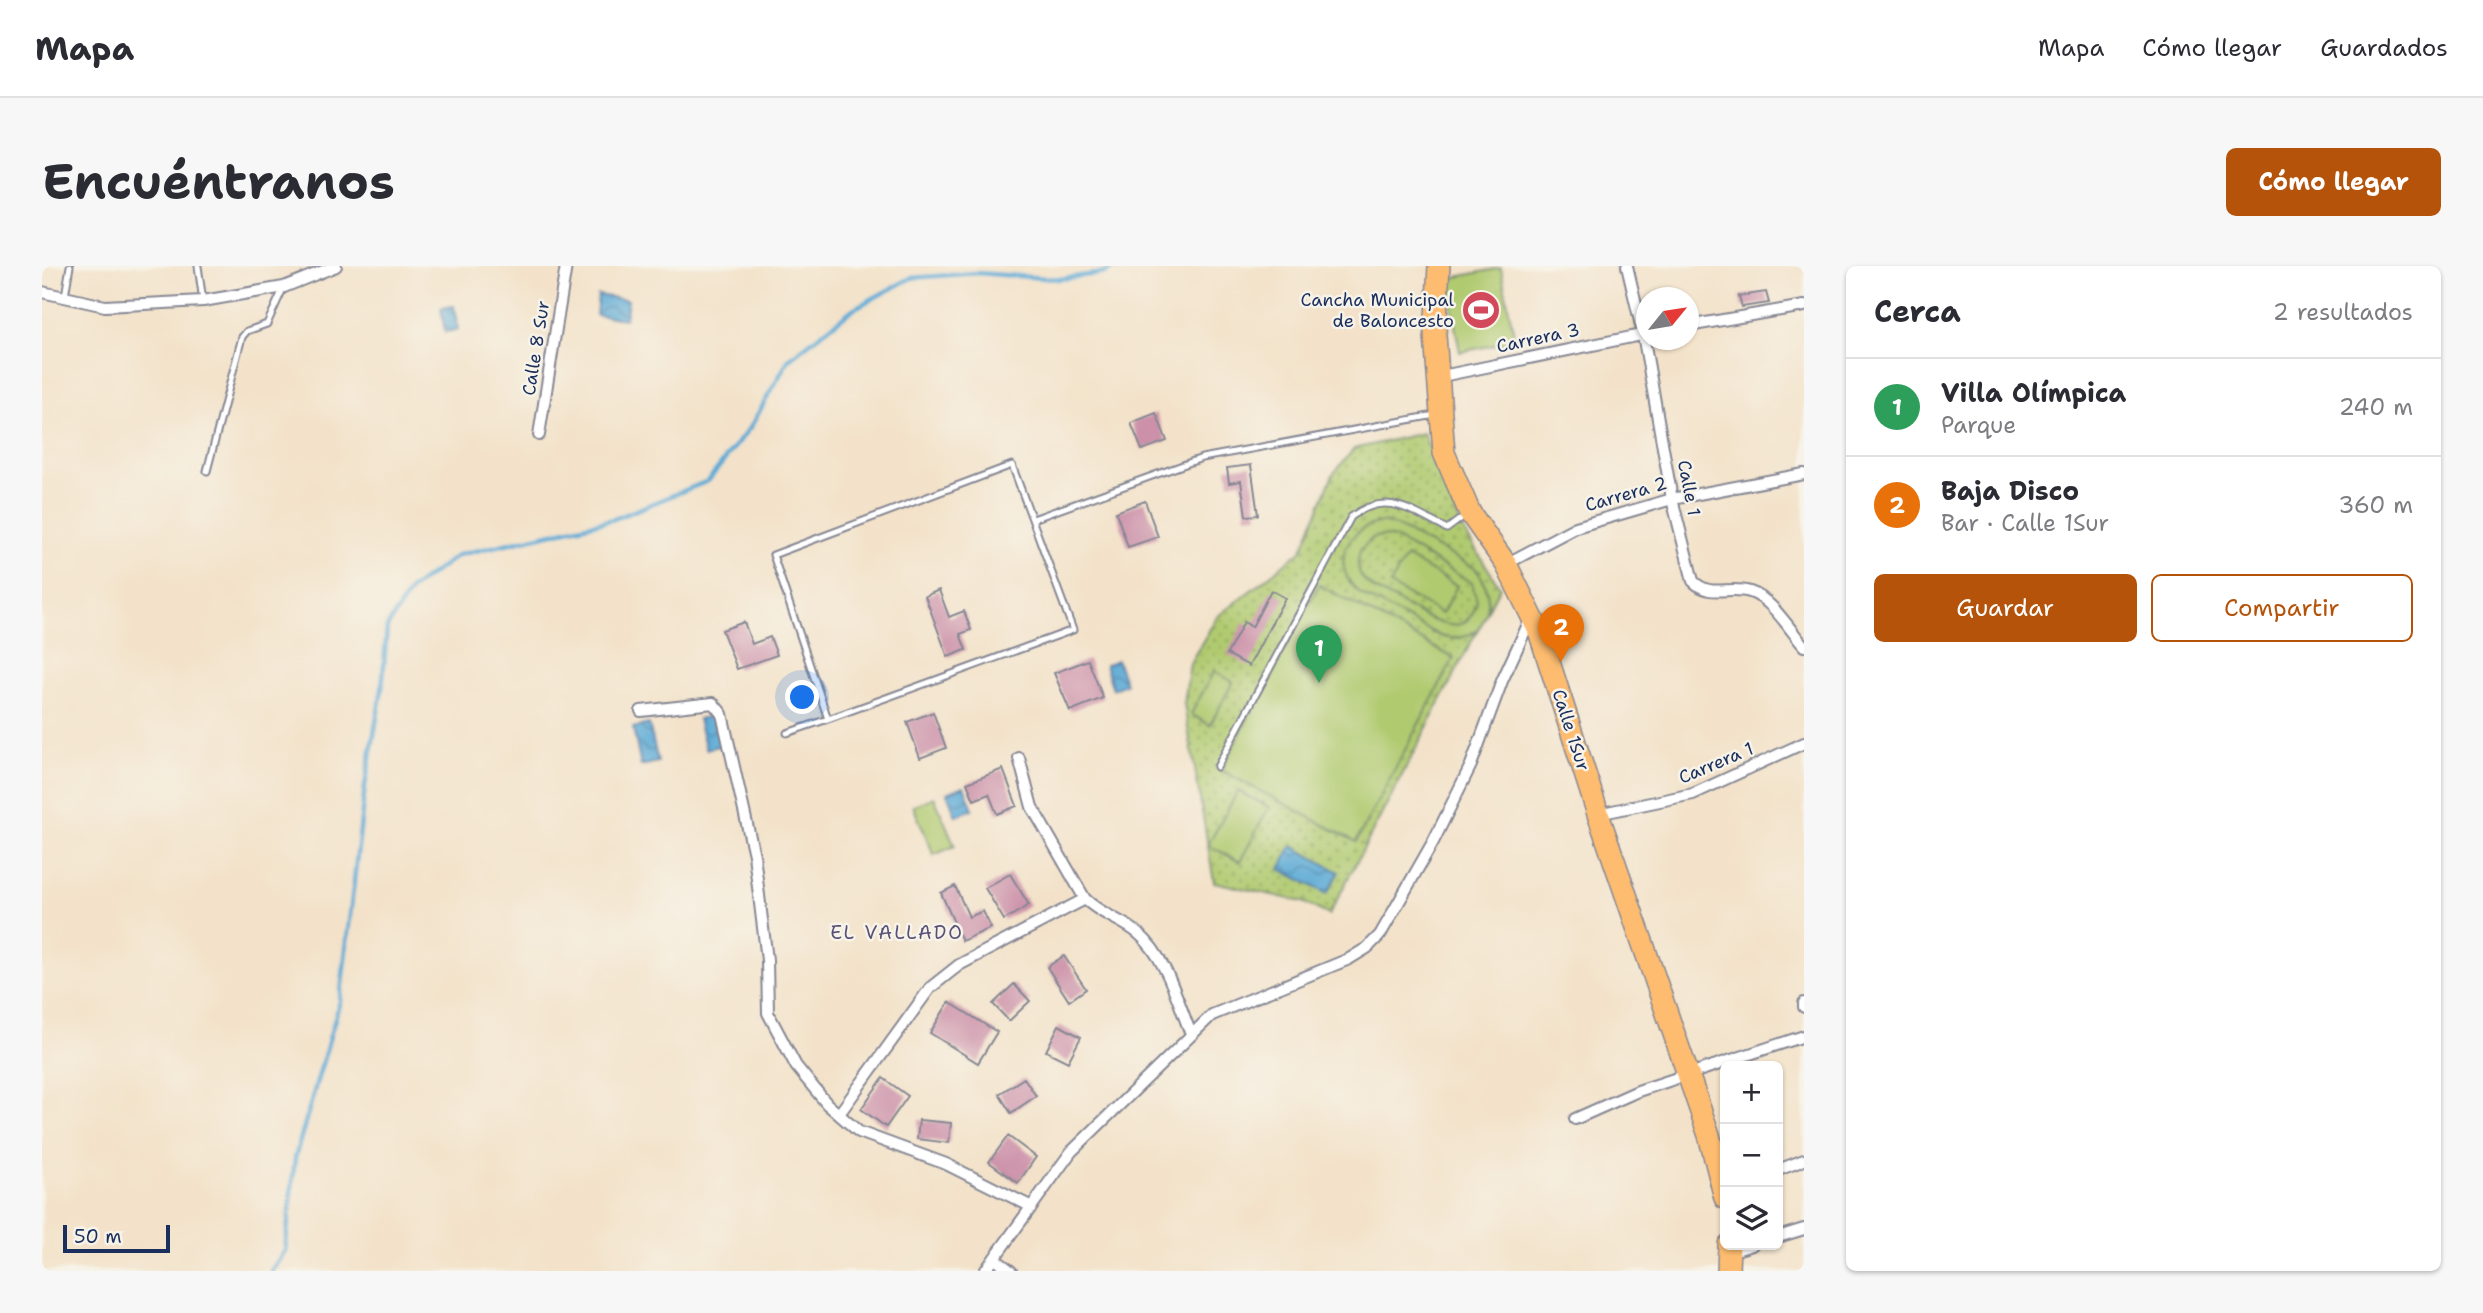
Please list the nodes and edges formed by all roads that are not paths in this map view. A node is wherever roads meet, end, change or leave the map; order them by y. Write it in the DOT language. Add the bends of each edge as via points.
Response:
graph roads {
  1 [pos="70,266"];
  2 [pos="198,266"];
  3 [pos="336,266"];
  4 [pos="566,266"];
  5 [pos="1439,266"];
  6 [pos="1626,266"];
  7 [pos="284,287"];
  8 [pos="42,292"];
  9 [pos="65,296"];
  10 [pos="203,302"];
  11 [pos="1636,302"];
  12 [pos="1804,306"];
  13 [pos="1699,324"];
  14 [pos="1636,336"];
  15 [pos="1648,350"];
  16 [pos="1437,377"];
  17 [pos="1439,414"];
  18 [pos="539,435"];
  19 [pos="207,471"];
  20 [pos="1804,474"];
  21 [pos="1672,499"];
  22 [pos="1470,513"];
  23 [pos="1033,519"];
  24 [pos="1506,564"];
  25 [pos="1533,616"];
  26 [pos="1804,646"];
  27 [pos="640,711"];
  28 [pos="828,719"];
  29 [pos="787,733"];
  30 [pos="1804,743"];
  31 [pos="1019,758"];
  32 [pos="1217,767"];
  33 [pos="1598,814"];
  34 [pos="1085,899"];
  35 [pos="1191,1034"];
  36 [pos="1804,1036"];
  37 [pos="1688,1076"];
  38 [pos="839,1114"];
  39 [pos="1575,1119"];
  40 [pos="1804,1160"];
  41 [pos="1783,1168"];
  42 [pos="1723,1187"];
  43 [pos="1032,1207"];
  44 [pos="1804,1229"];
  45 [pos="1783,1235"];
  46 [pos="995,1259"];
  47 [pos="985,1271"];
  48 [pos="1011,1271"];
  1 -- 9 [label="lane"];
  2 -- 10 [label="lane"];
  3 -- 7 [label="street"];
  4 -- 18 [label="street, Calle 8 Sur"];
  5 -- 16 [label="highway, Calle 1Sur"];
  6 -- 11 [label="street, Calle 1"];
  7 -- 10 [label="street"];
  7 -- 19 [label="lane" via="269,321 242,337"];
  8 -- 9 [label="street"];
  9 -- 10 [label="street" via="105,306"];
  12 -- 13 [label="street"];
  14 -- 16 [label="street, Carrera 3"];
  15 -- 21 [label="street, Calle 1"];
  16 -- 17 [label="highway, Calle 1Sur"];
  17 -- 22 [label="highway, Calle 1Sur" via="1446,460"];
  17 -- 23 [label="lane" via="1202,458"];
  20 -- 21 [label="street, Carrera 2"];
  21 -- 24 [label="street, Carrera 2" via="1576,527"];
  21 -- 26 [label="street, Calle 1" via="1693,581 1709,591 1747,591 1763,599"];
  22 -- 24 [label="highway, Calle 1Sur"];
  22 -- 32 [label="lane" via="1447,529 1385,502 1351,517"];
  23 -- 28 [label="lane" via="1073,630"];
  23 -- 28 [label="lane" via="1012,465 773,555"];
  24 -- 25 [label="highway, Calle 1Sur"];
  25 -- 33 [label="highway, Calle 1Sur"];
  25 -- 35 [label="street" via="1502,681 1471,765 1380,935 1349,958 1212,1015"];
  27 -- 38 [label="street" via="718,706 754,855 767,960 768,1013 796,1066"];
  28 -- 29 [label="lane"];
  30 -- 33 [label="street, Carrera 1" via="1693,794"];
  31 -- 34 [label="street" via="1032,807"];
  33 -- 37 [label="highway, Calle 1Sur"];
  34 -- 35 [label="street" via="1150,944"];
  34 -- 38 [label="street" via="959,965 930,988"];
  35 -- 43 [label="street" via="1071,1152"];
  36 -- 37 [label="street"];
  37 -- 39 [label="street" via="1638,1091"];
  37 -- 42 [label="highway, Calle 1Sur"];
  38 -- 43 [label="street" via="859,1132 946,1164"];
  40 -- 41 [label="street"];
  43 -- 46 [label="street"];
  44 -- 45 [label="street"];
  46 -- 47 [label="street"];
  46 -- 48 [label="street"];
}
